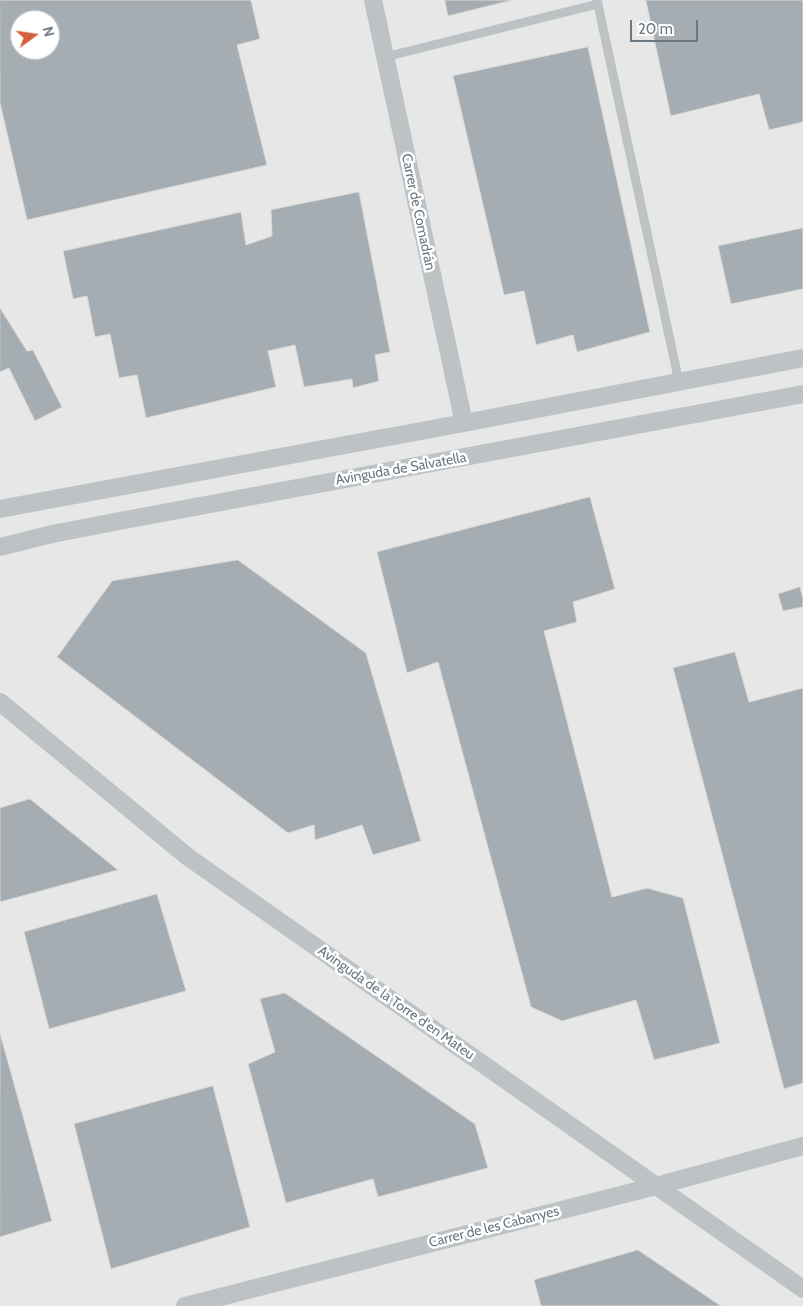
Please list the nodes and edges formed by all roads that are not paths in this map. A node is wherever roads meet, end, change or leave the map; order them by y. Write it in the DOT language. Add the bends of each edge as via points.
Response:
graph roads {
  1 [pos="373,0"];
  2 [pos="597,2"];
  3 [pos="385,57"];
  4 [pos="803,358"];
  5 [pos="679,382"];
  6 [pos="803,394"];
  7 [pos="464,423"];
  8 [pos="0,509"];
  9 [pos="0,547"];
  10 [pos="0,702"];
  11 [pos="803,1146"];
  12 [pos="656,1186"];
  13 [pos="803,1289"];
  14 [pos="185,1306"];
  1 -- 3 [label="street, Carrer de Comadrán"];
  2 -- 3 [label="lane"];
  2 -- 5 [label="lane"];
  3 -- 7 [label="street, Carrer de Comadrán"];
  4 -- 5 [label="street"];
  5 -- 7 [label="street"];
  6 -- 9 [label="street, Avinguda de Salvatella" via="130,518"];
  7 -- 8 [label="street"];
  10 -- 12 [label="street, Avinguda de la Torre d'en Mateu" via="188,857"];
  11 -- 12 [label="street, Carrer de les Cabanyes"];
  12 -- 13 [label="street, Avinguda de la Torre d'en Mateu"];
  12 -- 14 [label="street, Carrer de les Cabanyes"];
}
